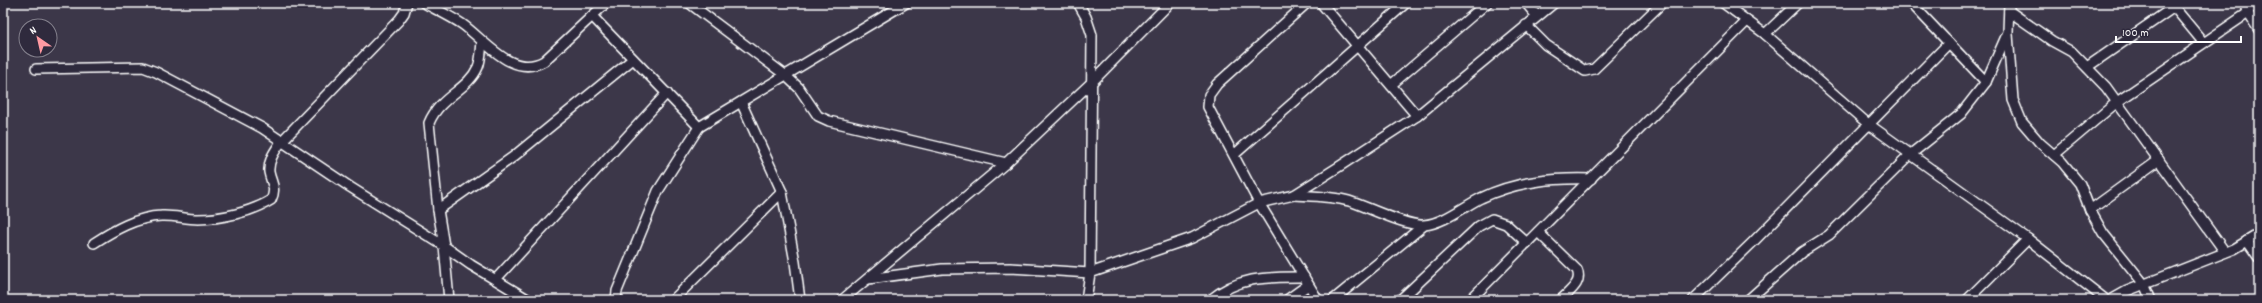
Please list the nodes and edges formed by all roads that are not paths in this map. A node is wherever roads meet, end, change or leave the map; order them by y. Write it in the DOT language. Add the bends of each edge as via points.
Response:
graph roads {
  1 [pos="407,3"];
  2 [pos="424,3"];
  3 [pos="606,3"];
  4 [pos="689,3"];
  5 [pos="906,3"];
  6 [pos="1078,3"];
  7 [pos="1170,3"];
  8 [pos="1307,3"];
  9 [pos="1321,3"];
  10 [pos="1406,3"];
  11 [pos="1487,3"];
  12 [pos="1526,3"];
  13 [pos="1554,3"];
  14 [pos="1662,3"];
  15 [pos="1723,3"];
  16 [pos="1798,3"];
  17 [pos="1911,3"];
  18 [pos="2259,4"];
  19 [pos="2174,5"];
  20 [pos="2009,7"];
  21 [pos="2248,9"];
  22 [pos="592,16"];
  23 [pos="1537,16"];
  24 [pos="1746,22"];
  25 [pos="1526,25"];
  26 [pos="2259,30"];
  27 [pos="2008,32"];
  28 [pos="1765,34"];
  29 [pos="482,42"];
  30 [pos="2203,42"];
  31 [pos="1948,43"];
  32 [pos="1358,46"];
  33 [pos="633,59"];
  34 [pos="2087,67"];
  35 [pos="36,69"];
  36 [pos="785,76"];
  37 [pos="1092,82"];
  38 [pos="1986,82"];
  39 [pos="1390,85"];
  40 [pos="667,93"];
  41 [pos="741,102"];
  42 [pos="2117,102"];
  43 [pos="1417,116"];
  44 [pos="1867,123"];
  45 [pos="699,127"];
  46 [pos="281,142"];
  47 [pos="1235,154"];
  48 [pos="1911,154"];
  49 [pos="2054,155"];
  50 [pos="2159,160"];
  51 [pos="1006,162"];
  52 [pos="1591,179"];
  53 [pos="782,192"];
  54 [pos="1294,195"];
  55 [pos="1259,203"];
  56 [pos="438,210"];
  57 [pos="2090,210"];
  58 [pos="1422,226"];
  59 [pos="1538,232"];
  60 [pos="2259,234"];
  61 [pos="2028,239"];
  62 [pos="2247,241"];
  63 [pos="94,243"];
  64 [pos="1527,243"];
  65 [pos="444,246"];
  66 [pos="2226,252"];
  67 [pos="2259,258"];
  68 [pos="1090,273"];
  69 [pos="868,278"];
  70 [pos="496,280"];
  71 [pos="1306,281"];
  72 [pos="2144,284"];
  73 [pos="449,300"];
  74 [pos="529,300"];
  75 [pos="616,300"];
  76 [pos="673,300"];
  77 [pos="800,300"];
  78 [pos="842,300"];
  79 [pos="1086,300"];
  80 [pos="1210,300"];
  81 [pos="1287,300"];
  82 [pos="1318,300"];
  83 [pos="1333,300"];
  84 [pos="1400,300"];
  85 [pos="1470,300"];
  86 [pos="1561,300"];
  87 [pos="1693,300"];
  88 [pos="1748,300"];
  89 [pos="1968,300"];
  90 [pos="2106,300"];
  91 [pos="2110,300"];
  92 [pos="2151,300"];
  1 -- 46 [label="street" via="399,20"];
  2 -- 29 [label="street" via="464,25"];
  3 -- 22 [label="street"];
  4 -- 36 [label="street"];
  5 -- 36 [label="street"];
  6 -- 37 [label="street" via="1092,36"];
  7 -- 37 [label="street"];
  8 -- 47 [label="street" via="1217,84 1209,95 1208,107"];
  9 -- 32 [label="street"];
  10 -- 32 [label="street"];
  11 -- 39 [label="street"];
  12 -- 23 [label="street"];
  13 -- 23 [label="street"];
  14 -- 25 [label="street" via="1594,69 1585,71 1546,45"];
  15 -- 24 [label="street"];
  16 -- 28 [label="street"];
  17 -- 31 [label="street"];
  18 -- 21 [label="street"];
  19 -- 30 [label="street"];
  19 -- 34 [label="street"];
  20 -- 27 [label="street"];
  20 -- 34 [label="street" via="2052,41 2072,52"];
  21 -- 26 [label="street"];
  21 -- 30 [label="street"];
  22 -- 29 [label="street" via="537,65 516,63 501,57"];
  22 -- 33 [label="street"];
  23 -- 25 [label="street"];
  24 -- 28 [label="street"];
  24 -- 52 [label="street"];
  25 -- 43 [label="street"];
  27 -- 38 [label="street"];
  27 -- 49 [label="street" via="2013,100 2022,122"];
  28 -- 44 [label="street"];
  29 -- 56 [label="street" via="479,66 473,77 435,110 429,123"];
  30 -- 42 [label="street"];
  31 -- 38 [label="street"];
  31 -- 44 [label="street"];
  32 -- 39 [label="street"];
  32 -- 47 [label="street"];
  33 -- 40 [label="street"];
  33 -- 56 [label="street" via="513,157"];
  34 -- 42 [label="street"];
  35 -- 46 [label="street" via="143,67 232,111"];
  36 -- 41 [label="street"];
  36 -- 51 [label="street" via="799,88 818,116 829,121"];
  37 -- 51 [label="street"];
  37 -- 68 [label="street"];
  38 -- 48 [label="street" via="1961,114"];
  39 -- 43 [label="street"];
  40 -- 45 [label="street"];
  40 -- 70 [label="street"];
  41 -- 45 [label="street"];
  41 -- 53 [label="street"];
  42 -- 49 [label="street"];
  42 -- 50 [label="street"];
  43 -- 54 [label="street"];
  44 -- 48 [label="street"];
  44 -- 87 [label="street" via="1753,242"];
  45 -- 75 [label="street" via="658,191 620,284"];
  46 -- 63 [label="street" via="270,163 274,193 271,200 265,204 198,219 151,217 119,228"];
  46 -- 65 [label="street"];
  47 -- 55 [label="street"];
  48 -- 61 [label="street"];
  48 -- 88 [label="street" via="1830,235 1802,252"];
  49 -- 57 [label="street" via="2080,184"];
  50 -- 57 [label="street"];
  50 -- 66 [label="street"];
  51 -- 69 [label="street"];
  52 -- 58 [label="street" via="1553,178 1519,184"];
  52 -- 59 [label="street"];
  53 -- 76 [label="street"];
  53 -- 77 [label="street"];
  54 -- 55 [label="street"];
  54 -- 58 [label="street" via="1347,200 1410,224"];
  55 -- 68 [label="street" via="1192,238"];
  55 -- 71 [label="street"];
  56 -- 65 [label="street"];
  57 -- 72 [label="street" via="2103,233"];
  58 -- 83 [label="street"];
  59 -- 64 [label="street"];
  59 -- 86 [label="street" via="1580,276 1578,282"];
  60 -- 62 [label="street"];
  61 -- 89 [label="street"];
  61 -- 90 [label="street"];
  62 -- 66 [label="street"];
  62 -- 67 [label="street"];
  64 -- 84 [label="street" via="1506,224 1492,219 1479,226"];
  64 -- 85 [label="street"];
  65 -- 70 [label="street"];
  65 -- 73 [label="street"];
  66 -- 72 [label="street"];
  68 -- 69 [label="street" via="1010,268 942,269"];
  68 -- 79 [label="street"];
  69 -- 78 [label="street"];
  70 -- 74 [label="street"];
  71 -- 80 [label="street" via="1268,277 1239,282 1223,289"];
  71 -- 81 [label="street"];
  71 -- 82 [label="street"];
  72 -- 91 [label="street"];
  72 -- 92 [label="street"];
}
